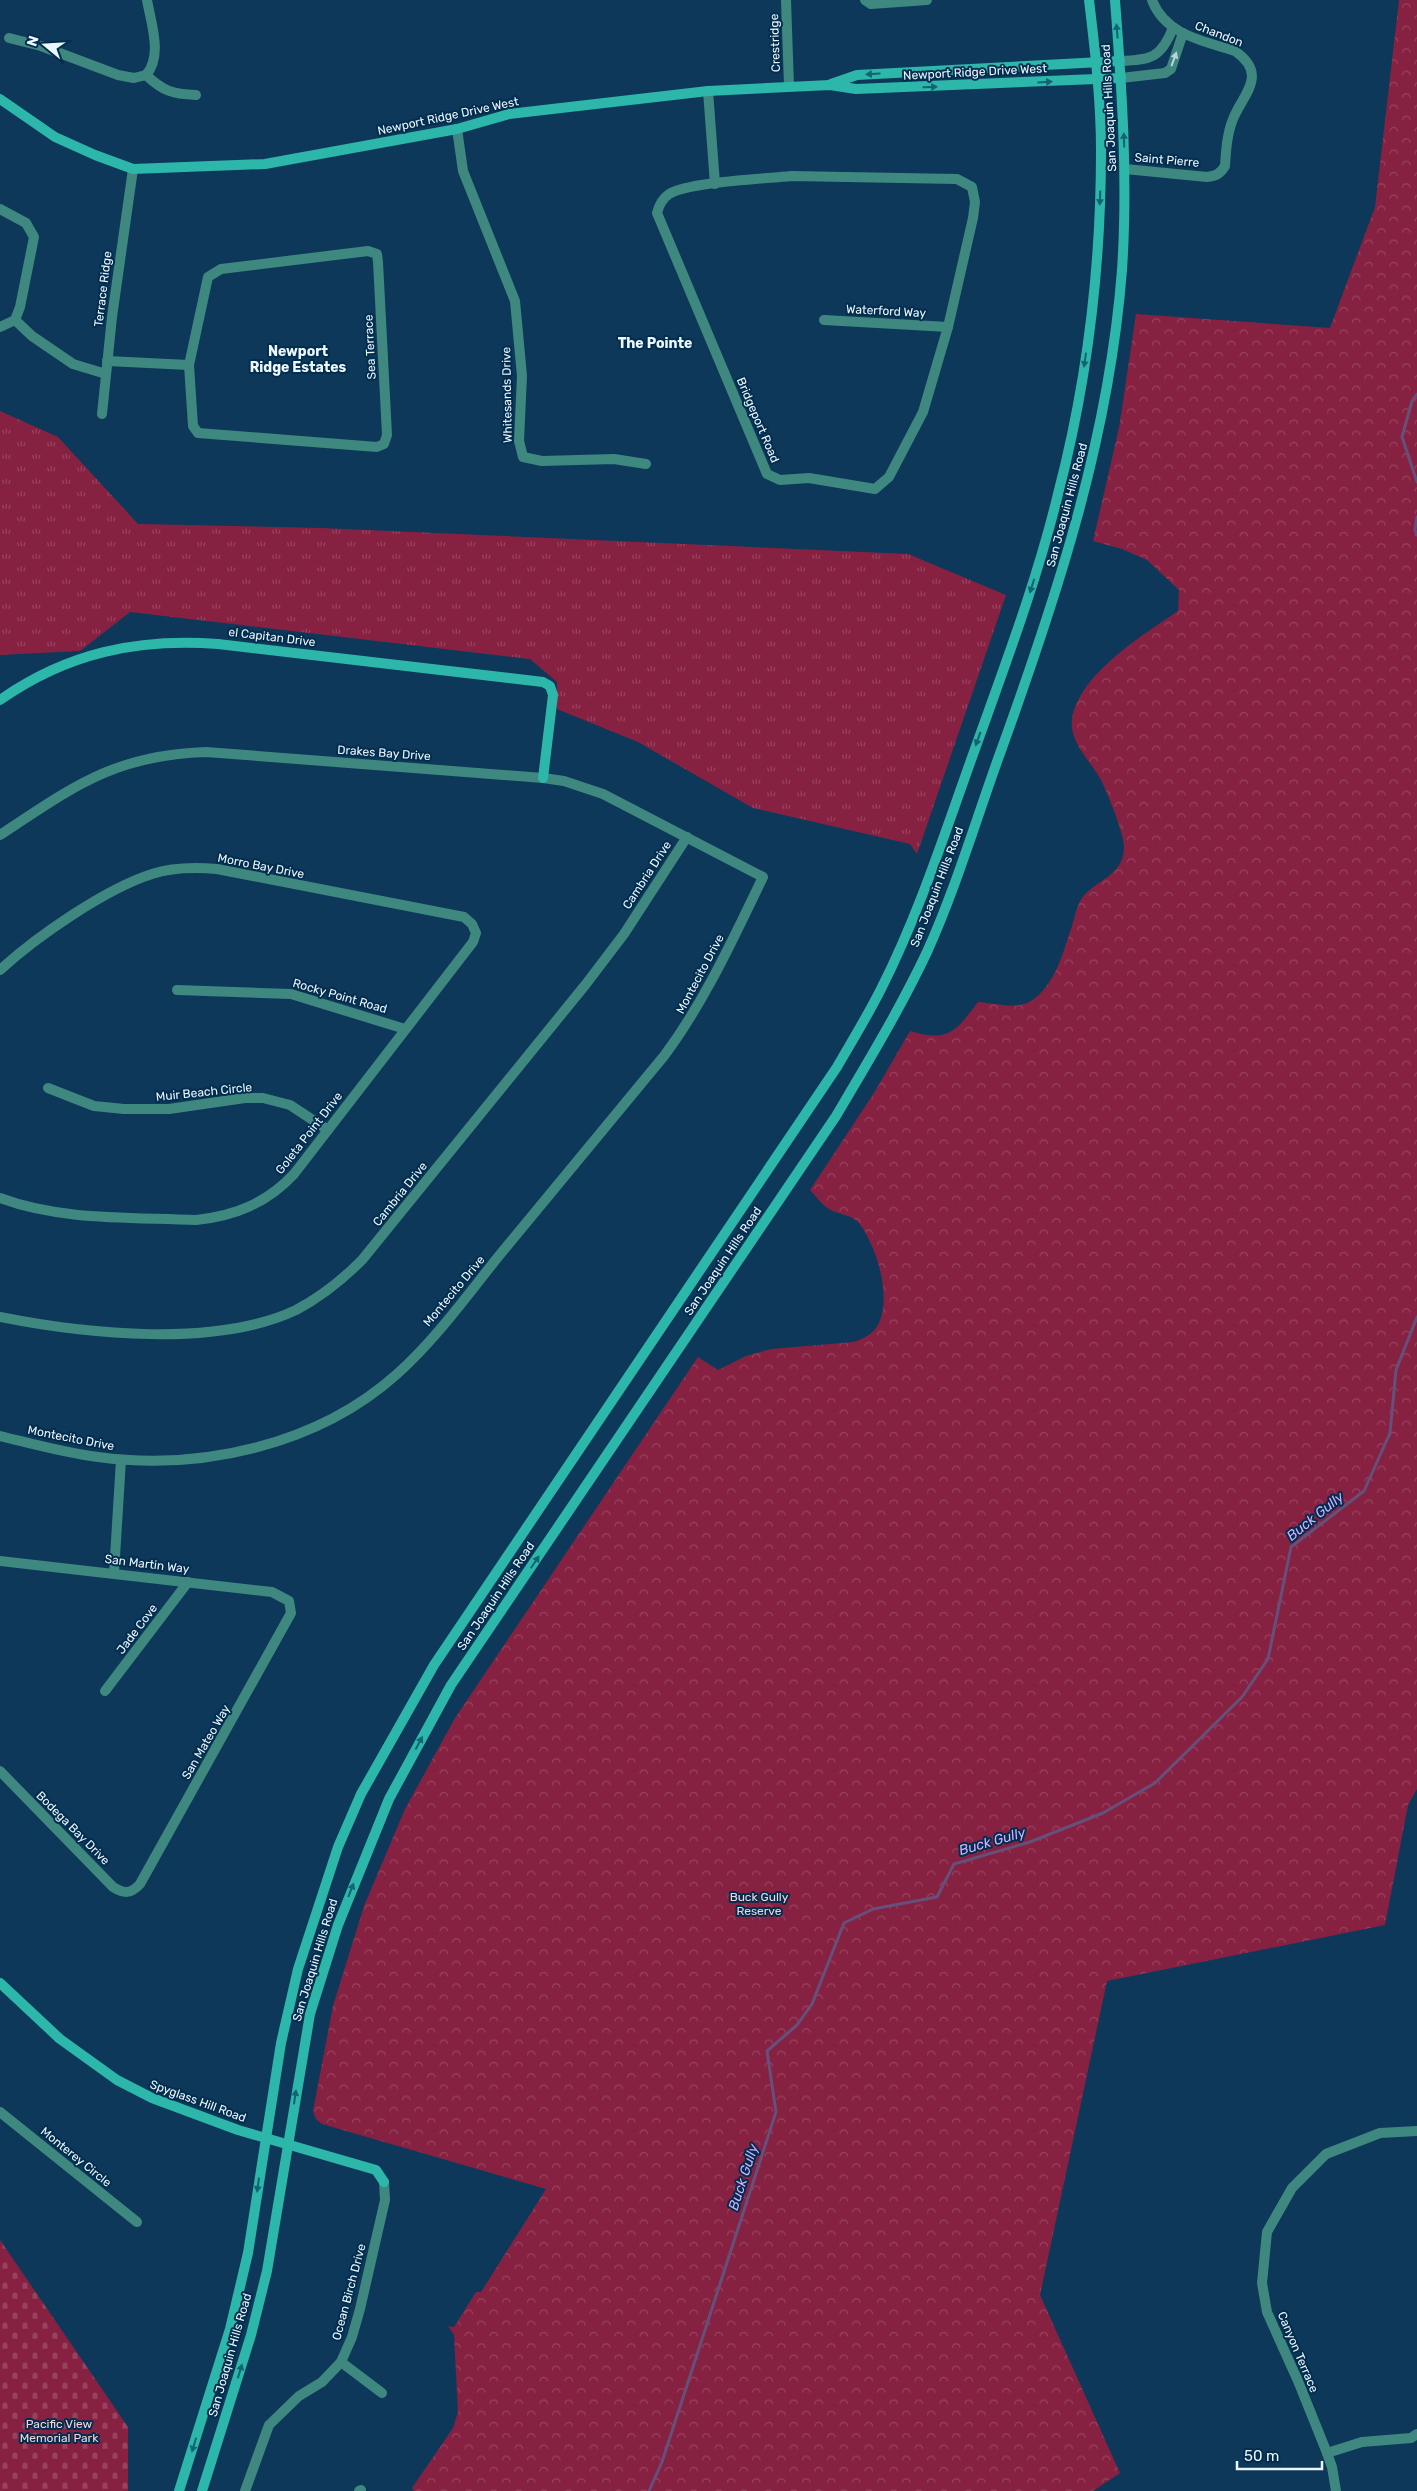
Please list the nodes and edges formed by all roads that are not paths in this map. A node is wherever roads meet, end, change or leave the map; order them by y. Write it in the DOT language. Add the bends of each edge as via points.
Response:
graph roads {
  1 [pos="147,0"];
  2 [pos="786,0"];
  3 [pos="865,0"];
  4 [pos="927,0"];
  5 [pos="1089,0"];
  6 [pos="1115,0"];
  7 [pos="1152,0"];
  8 [pos="1173,28"];
  9 [pos="1183,33"];
  10 [pos="9,38"];
  11 [pos="1120,61"];
  12 [pos="1096,63"];
  13 [pos="146,75"];
  14 [pos="1121,78"];
  15 [pos="1098,79"];
  16 [pos="789,85"];
  17 [pos="830,85"];
  18 [pos="708,91"];
  19 [pos="196,95"];
  20 [pos="0,99"];
  21 [pos="457,129"];
  22 [pos="133,168"];
  23 [pos="1125,169"];
  24 [pos="1207,177"];
  25 [pos="715,184"];
  26 [pos="0,209"];
  27 [pos="15,320"];
  28 [pos="824,320"];
  29 [pos="0,327"];
  30 [pos="948,327"];
  31 [pos="108,362"];
  32 [pos="189,365"];
  33 [pos="106,374"];
  34 [pos="102,414"];
  35 [pos="646,464"];
  36 [pos="0,700"];
  37 [pos="543,778"];
  38 [pos="0,835"];
  39 [pos="687,837"];
  40 [pos="764,877"];
  41 [pos="454,916"];
  42 [pos="0,970"];
  43 [pos="178,990"];
  44 [pos="405,1029"];
  45 [pos="48,1088"];
  46 [pos="328,1130"];
  47 [pos="0,1198"];
  48 [pos="0,1317"];
  49 [pos="0,1436"];
  50 [pos="122,1460"];
  51 [pos="0,1561"];
  52 [pos="114,1573"];
  53 [pos="188,1582"];
  54 [pos="289,1601"];
  55 [pos="106,1691"];
  56 [pos="0,1771"];
  57 [pos="133,1892"];
  58 [pos="1,1985"];
  59 [pos="0,2112"];
  60 [pos="1417,2132"];
  61 [pos="264,2137"];
  62 [pos="288,2145"];
  63 [pos="384,2182"];
  64 [pos="137,2222"];
  65 [pos="341,2362"];
  66 [pos="382,2393"];
  67 [pos="1415,2438"];
  68 [pos="1327,2453"];
  69 [pos="179,2491"];
  70 [pos="202,2491"];
  71 [pos="245,2491"];
  72 [pos="1336,2491"];
  1 -- 13 [label="street" via="156,52 153,67"];
  2 -- 16 [label="street, Crestridge"];
  3 -- 4 [label="street" via="871,4"];
  5 -- 12 [label="main road, San Joaquin Hills Road"];
  11 -- 6 [label="main road, San Joaquin Hills Road, one-way"];
  7 -- 8 [label="street, Chandon" via="1161,17"];
  8 -- 9 [label="street, Chandon"];
  8 -- 11 [label="street" via="1160,52 1138,60"];
  14 -- 9 [label="street, one-way" via="1165,73 1170,69"];
  9 -- 24 [label="street, Chandon" via="1235,51 1251,71 1250,89 1232,120 1225,166 1216,176"];
  10 -- 13 [label="street" via="41,46 118,75 134,78"];
  11 -- 12 [label="main road, Newport Ridge Drive West"];
  11 -- 14 [label="main road, San Joaquin Hills Road"];
  12 -- 15 [label="main road, San Joaquin Hills Road"];
  12 -- 17 [label="main road, Newport Ridge Drive West, one-way" via="857,75"];
  13 -- 19 [label="street" via="160,89"];
  14 -- 15 [label="main road, Newport Ridge Drive West"];
  23 -- 14 [label="main road, San Joaquin Hills Road, one-way"];
  17 -- 15 [label="main road, Newport Ridge Drive West, one-way" via="856,90"];
  15 -- 61 [label="main road, San Joaquin Hills Road, one-way" via="1101,148 1095,268 1073,432 1041,559 914,917 881,989 837,1067 434,1665 361,1794 338,1847 298,1969"];
  16 -- 17 [label="main road, Newport Ridge Drive West"];
  16 -- 18 [label="main road, Newport Ridge Drive West"];
  18 -- 21 [label="main road, Newport Ridge Drive West" via="509,114"];
  18 -- 25 [label="street"];
  20 -- 22 [label="main road" via="56,137"];
  21 -- 22 [label="main road, Newport Ridge Drive West" via="265,164"];
  21 -- 35 [label="street, Whitesands Drive" via="463,171 515,301 522,376 520,441 523,457 542,461 614,460"];
  22 -- 31 [label="street, Terrace Ridge"];
  23 -- 24 [label="street, Saint Pierre"];
  62 -- 23 [label="main road, San Joaquin Hills Road, one-way" via="310,2014 323,1971 359,1869 403,1774 452,1685 836,1116 885,1036 931,942 1071,547 1094,454 1111,361 1122,271"];
  25 -- 30 [label="street, Bridgeport Road" via="791,176 965,182 972,187 975,202"];
  25 -- 30 [label="street, Bridgeport Road" via="670,194 659,204 657,213 767,474 780,480 809,478 875,489 890,477 923,412"];
  26 -- 27 [label="street" via="26,223 34,237"];
  27 -- 29 [label="street"];
  27 -- 33 [label="street" via="72,364"];
  28 -- 30 [label="street, Waterford Way"];
  31 -- 32 [label="street"];
  31 -- 33 [label="street, Terrace Ridge"];
  32 -- 32 [label="street, Sea Terrace" via="193,426 198,433 377,447 384,444 377,254 368,251 221,269 208,277"];
  33 -- 34 [label="street, Terrace Ridge"];
  36 -- 37 [label="main road, el Capitan Drive" via="43,674 73,661 128,646 169,642 218,644 543,682 550,686 553,695"];
  37 -- 38 [label="street, Drakes Bay Drive" via="206,752 181,753 108,770 64,793"];
  37 -- 39 [label="street, Drakes Bay Drive" via="564,781 603,794"];
  39 -- 40 [label="street, Drakes Bay Drive"];
  39 -- 48 [label="street, Cambria Drive" via="624,934 586,984 362,1260 331,1288 301,1307 275,1318 194,1332 119,1332"];
  40 -- 50 [label="street, Montecito Drive" via="708,991 682,1032 427,1344 398,1374 346,1411 317,1426 275,1441 232,1453 196,1458"];
  41 -- 42 [label="street, Morro Bay Drive" via="217,869 177,869 153,874 116,890 51,930"];
  41 -- 44 [label="street, Goleta Point Drive" via="464,917 476,933"];
  43 -- 44 [label="street, Rocky Point Road" via="291,994"];
  44 -- 46 [label="street, Goleta Point Drive"];
  45 -- 46 [label="street, Muir Beach Circle" via="94,1106 124,1109 169,1109 264,1098 290,1105"];
  46 -- 47 [label="street, Goleta Point Drive" via="294,1174 274,1193 250,1208 217,1218 196,1220 66,1213"];
  49 -- 50 [label="street, Montecito Drive" via="78,1454"];
  50 -- 52 [label="street"];
  51 -- 52 [label="street, San Martin Way"];
  52 -- 53 [label="street, San Martin Way"];
  53 -- 54 [label="street, San Martin Way" via="272,1592"];
  53 -- 55 [label="street, Jade Cove"];
  54 -- 57 [label="street, San Mateo Way" via="291,1613 287,1623"];
  56 -- 57 [label="street, Bodega Bay Drive" via="113,1887 122,1893"];
  58 -- 61 [label="main road, Spyglass Hill Road" via="60,2039 117,2080 152,2098"];
  59 -- 64 [label="street, Monterey Circle"];
  60 -- 68 [label="street, Canyon Terrace" via="1380,2132 1326,2154 1292,2188 1267,2232 1262,2283 1267,2312"];
  61 -- 62 [label="main road, Spyglass Hill Road"];
  61 -- 69 [label="main road, San Joaquin Hills Road, one-way" via="248,2253 230,2329"];
  62 -- 63 [label="main road, Spyglass Hill Road" via="376,2170"];
  70 -- 62 [label="main road, San Joaquin Hills Road, one-way" via="251,2335 267,2271"];
  63 -- 65 [label="street, Ocean Birch Drive" via="385,2200 360,2309"];
  65 -- 66 [label="street"];
  65 -- 71 [label="street, Ocean Birch Drive" via="322,2382 299,2396 269,2425"];
  67 -- 68 [label="street" via="1362,2442"];
  68 -- 72 [label="street, Canyon Terrace"];
}
